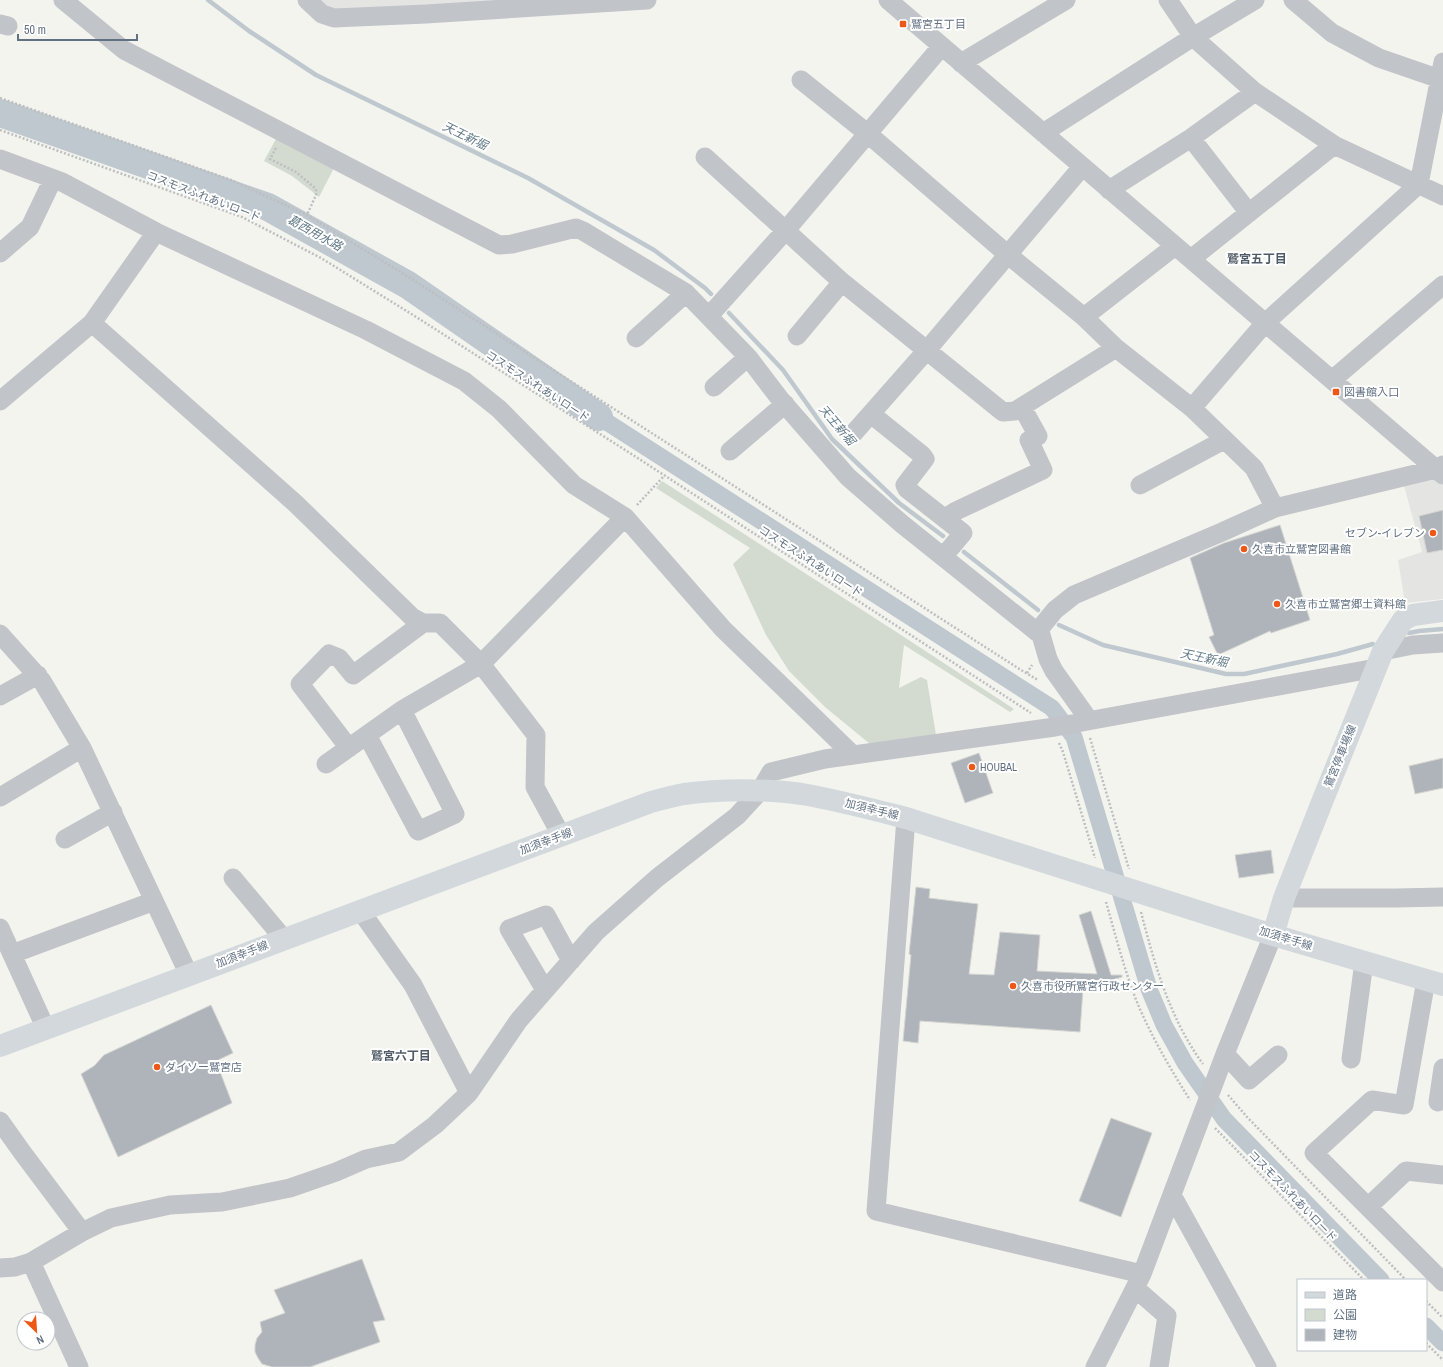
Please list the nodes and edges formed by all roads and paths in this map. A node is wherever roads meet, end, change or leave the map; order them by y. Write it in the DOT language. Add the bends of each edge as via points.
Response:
graph roads {
  1 [pos="63,0"];
  2 [pos="307,0"];
  3 [pos="647,0"];
  4 [pos="888,0"];
  5 [pos="1066,0"];
  6 [pos="1168,0"];
  7 [pos="1255,0"];
  8 [pos="1293,0"];
  9 [pos="561,3"];
  10 [pos="1193,37"];
  11 [pos="941,47"];
  12 [pos="961,63"];
  13 [pos="1441,71"];
  14 [pos="801,80"];
  15 [pos="1255,92"];
  16 [pos="0,98"];
  17 [pos="0,130"];
  18 [pos="283,132"];
  19 [pos="1043,133"];
  20 [pos="867,134"];
  21 [pos="1191,138"];
  22 [pos="1334,145"];
  23 [pos="705,157"];
  24 [pos="0,159"];
  25 [pos="1082,167"];
  26 [pos="53,179"];
  27 [pos="1418,184"];
  28 [pos="1109,190"];
  29 [pos="1443,196"];
  30 [pos="1249,213"];
  31 [pos="307,215"];
  32 [pos="786,230"];
  33 [pos="156,232"];
  34 [pos="1176,246"];
  35 [pos="0,254"];
  36 [pos="1007,254"];
  37 [pos="1191,259"];
  38 [pos="842,282"];
  39 [pos="1443,285"];
  40 [pos="686,293"];
  41 [pos="709,316"];
  42 [pos="1084,317"];
  43 [pos="92,322"];
  44 [pos="1265,323"];
  45 [pos="797,336"];
  46 [pos="636,338"];
  47 [pos="1116,348"];
  48 [pos="927,350"];
  49 [pos="748,357"];
  50 [pos="1332,380"];
  51 [pos="714,387"];
  52 [pos="0,401"];
  53 [pos="785,404"];
  54 [pos="1022,407"];
  55 [pos="1192,408"];
  56 [pos="872,414"];
  57 [pos="852,435"];
  58 [pos="1224,440"];
  59 [pos="730,452"];
  60 [pos="1441,470"];
  61 [pos="664,476"];
  62 [pos="1140,484"];
  63 [pos="1275,508"];
  64 [pos="626,517"];
  65 [pos="945,518"];
  66 [pos="943,557"];
  67 [pos="1443,611"];
  68 [pos="423,623"];
  69 [pos="1036,632"];
  70 [pos="0,634"];
  71 [pos="1443,643"];
  72 [pos="1380,660"];
  73 [pos="481,664"];
  74 [pos="38,676"];
  75 [pos="1039,680"];
  76 [pos="0,696"];
  77 [pos="402,710"];
  78 [pos="1033,715"];
  79 [pos="1085,727"];
  80 [pos="1056,734"];
  81 [pos="368,735"];
  82 [pos="82,748"];
  83 [pos="349,748"];
  84 [pos="854,755"];
  85 [pos="326,764"];
  86 [pos="760,791"];
  87 [pos="0,797"];
  88 [pos="113,812"];
  89 [pos="906,818"];
  90 [pos="561,835"];
  91 [pos="65,839"];
  92 [pos="1096,862"];
  93 [pos="233,878"];
  94 [pos="1133,889"];
  95 [pos="1107,892"];
  96 [pos="1443,897"];
  97 [pos="1284,898"];
  98 [pos="154,901"];
  99 [pos="360,910"];
  100 [pos="0,928"];
  101 [pos="1273,935"];
  102 [pos="284,939"];
  103 [pos="12,954"];
  104 [pos="571,961"];
  105 [pos="1364,962"];
  106 [pos="189,975"];
  107 [pos="1434,983"];
  108 [pos="545,990"];
  109 [pos="46,1029"];
  110 [pos="0,1046"];
  111 [pos="1225,1054"];
  112 [pos="1278,1055"];
  113 [pos="1351,1059"];
  114 [pos="1443,1068"];
  115 [pos="1215,1082"];
  116 [pos="469,1093"];
  117 [pos="1438,1102"];
  118 [pos="1203,1112"];
  119 [pos="0,1120"];
  120 [pos="1443,1175"];
  121 [pos="1172,1195"];
  122 [pos="1368,1207"];
  123 [pos="82,1232"];
  124 [pos="31,1262"];
  125 [pos="0,1268"];
  126 [pos="1363,1279"];
  127 [pos="1405,1279"];
  128 [pos="1139,1281"];
  129 [pos="1443,1282"];
  130 [pos="1427,1301"];
  131 [pos="1443,1318"];
  132 [pos="1427,1344"];
  133 [pos="1443,1360"];
  134 [pos="79,1367"];
  135 [pos="1095,1367"];
  136 [pos="1158,1367"];
  137 [pos="1267,1367"];
  1 -- 18 [label="street" via="124,50"];
  2 -- 9 [label="street" via="322,14 334,18 426,14"];
  3 -- 9 [label="street"];
  4 -- 11 [label="street"];
  5 -- 12 [label="street"];
  6 -- 10 [label="street"];
  7 -- 10 [label="street"];
  8 -- 13 [label="street" via="1332,33 1379,58"];
  10 -- 15 [label="street"];
  10 -- 19 [label="street"];
  11 -- 12 [label="street"];
  11 -- 20 [label="street"];
  12 -- 19 [label="street"];
  13 -- 27 [label="street"];
  14 -- 20 [label="street"];
  15 -- 21 [label="street"];
  15 -- 22 [label="street"];
  16 -- 31 [label="path" via="231,180"];
  17 -- 61 [label="path, コスモスふれあいロード" via="242,217 285,238 413,315"];
  18 -- 31 [label="path" via="270,159 296,172 316,189"];
  18 -- 40 [label="street" via="499,245 576,228"];
  19 -- 25 [label="street"];
  20 -- 32 [label="street"];
  20 -- 36 [label="street"];
  21 -- 28 [label="street"];
  21 -- 30 [label="street"];
  22 -- 27 [label="street"];
  22 -- 30 [label="street"];
  23 -- 32 [label="street"];
  24 -- 26 [label="street"];
  25 -- 28 [label="street"];
  25 -- 36 [label="street"];
  26 -- 33 [label="street"];
  26 -- 35 [label="street" via="30,226"];
  27 -- 29 [label="street"];
  27 -- 44 [label="street"];
  28 -- 34 [label="street"];
  30 -- 37 [label="street"];
  31 -- 75 [label="path" via="406,275"];
  32 -- 38 [label="street"];
  32 -- 41 [label="street"];
  33 -- 43 [label="street"];
  33 -- 64 [label="street" via="366,330 464,381 499,409 574,485"];
  34 -- 37 [label="street"];
  34 -- 42 [label="street"];
  36 -- 42 [label="street"];
  36 -- 48 [label="street"];
  37 -- 44 [label="street"];
  38 -- 45 [label="street"];
  38 -- 48 [label="street"];
  39 -- 50 [label="street"];
  40 -- 41 [label="street"];
  40 -- 46 [label="street"];
  41 -- 49 [label="street"];
  42 -- 47 [label="street"];
  43 -- 52 [label="street"];
  43 -- 68 [label="street" via="295,503 412,617"];
  44 -- 50 [label="street"];
  44 -- 55 [label="street"];
  47 -- 54 [label="street"];
  47 -- 55 [label="street"];
  48 -- 54 [label="street" via="1003,412 1015,411"];
  48 -- 56 [label="street"];
  49 -- 51 [label="street"];
  49 -- 53 [label="street"];
  50 -- 60 [label="street"];
  53 -- 59 [label="street"];
  53 -- 66 [label="street" via="848,477"];
  54 -- 65 [label="street" via="1038,436 1029,440 1043,470"];
  55 -- 58 [label="street"];
  56 -- 57 [label="street"];
  56 -- 65 [label="street" via="922,455 925,460 905,485"];
  58 -- 62 [label="street"];
  58 -- 63 [label="street" via="1254,468"];
  60 -- 63 [label="street"];
  61 -- 64 [label="path"];
  61 -- 78 [label="path, コスモスふれあいロード"];
  63 -- 69 [label="street" via="1074,595 1055,610"];
  64 -- 73 [label="street"];
  64 -- 84 [label="street" via="723,630"];
  65 -- 66 [label="street" via="963,533"];
  66 -- 69 [label="street"];
  67 -- 72 [label="main road, 鷲宮停車場線" via="1413,615 1403,620"];
  68 -- 73 [label="street" via="440,622"];
  68 -- 83 [label="street" via="353,675 339,658 329,654 300,684"];
  69 -- 79 [label="street" via="1041,635 1048,659"];
  70 -- 74 [label="street"];
  71 -- 72 [label="street" via="1413,645"];
  72 -- 79 [label="street"];
  72 -- 97 [label="main road, 鷲宮停車場線"];
  73 -- 77 [label="street"];
  73 -- 90 [label="street" via="536,735 535,787"];
  74 -- 76 [label="street"];
  74 -- 82 [label="street"];
  77 -- 81 [label="street"];
  77 -- 81 [label="street" via="454,814 418,831"];
  79 -- 80 [label="street"];
  79 -- 94 [label="path"];
  80 -- 84 [label="street"];
  80 -- 92 [label="path"];
  81 -- 83 [label="street"];
  82 -- 87 [label="street"];
  82 -- 88 [label="street"];
  83 -- 85 [label="street"];
  84 -- 86 [label="street" via="771,772"];
  86 -- 89 [label="main road, 加須幸手線" via="801,794"];
  86 -- 90 [label="main road, 加須幸手線" via="684,794 651,802"];
  86 -- 104 [label="street" via="737,816 657,878 596,932"];
  88 -- 91 [label="street"];
  88 -- 98 [label="street"];
  89 -- 95 [label="main road, 加須幸手線"];
  89 -- 128 [label="street" via="876,1211"];
  90 -- 99 [label="main road, 加須幸手線"];
  93 -- 102 [label="street"];
  94 -- 95 [label="main road, 加須幸手線"];
  94 -- 101 [label="main road, 加須幸手線"];
  94 -- 115 [label="path" via="1157,970 1172,1010"];
  95 -- 118 [label="path, コスモスふれあいロード" via="1126,970 1139,1006 1158,1045"];
  96 -- 97 [label="street"];
  97 -- 101 [label="main road, 鷲宮停車場線"];
  98 -- 103 [label="street"];
  98 -- 106 [label="street"];
  99 -- 102 [label="main road, 加須幸手線"];
  99 -- 116 [label="street" via="413,985"];
  100 -- 103 [label="street"];
  101 -- 105 [label="main road, 加須幸手線"];
  101 -- 111 [label="street"];
  102 -- 106 [label="main road, 加須幸手線"];
  103 -- 109 [label="street"];
  104 -- 108 [label="street"];
  104 -- 108 [label="street" via="546,915 509,929"];
  105 -- 107 [label="main road, 加須幸手線"];
  105 -- 113 [label="street"];
  106 -- 109 [label="main road, 加須幸手線"];
  107 -- 122 [label="street" via="1404,1105 1372,1100 1314,1153"];
  108 -- 116 [label="street" via="519,1020"];
  109 -- 110 [label="main road, 加須幸手線"];
  111 -- 112 [label="street" via="1250,1080"];
  111 -- 115 [label="street"];
  114 -- 117 [label="street"];
  115 -- 118 [label="street"];
  115 -- 127 [label="path"];
  116 -- 123 [label="street" via="435,1125 399,1152 366,1159 290,1188 222,1202 170,1205 111,1218"];
  118 -- 121 [label="street"];
  118 -- 126 [label="path, コスモスふれあいロード"];
  119 -- 123 [label="street"];
  120 -- 122 [label="street" via="1406,1171"];
  121 -- 128 [label="street"];
  121 -- 137 [label="street"];
  122 -- 129 [label="street"];
  123 -- 124 [label="street"];
  124 -- 125 [label="street"];
  124 -- 134 [label="street"];
  128 -- 135 [label="street"];
  128 -- 136 [label="street" via="1167,1316"];
  130 -- 131 [label="path"];
  132 -- 133 [label="path"];
}
